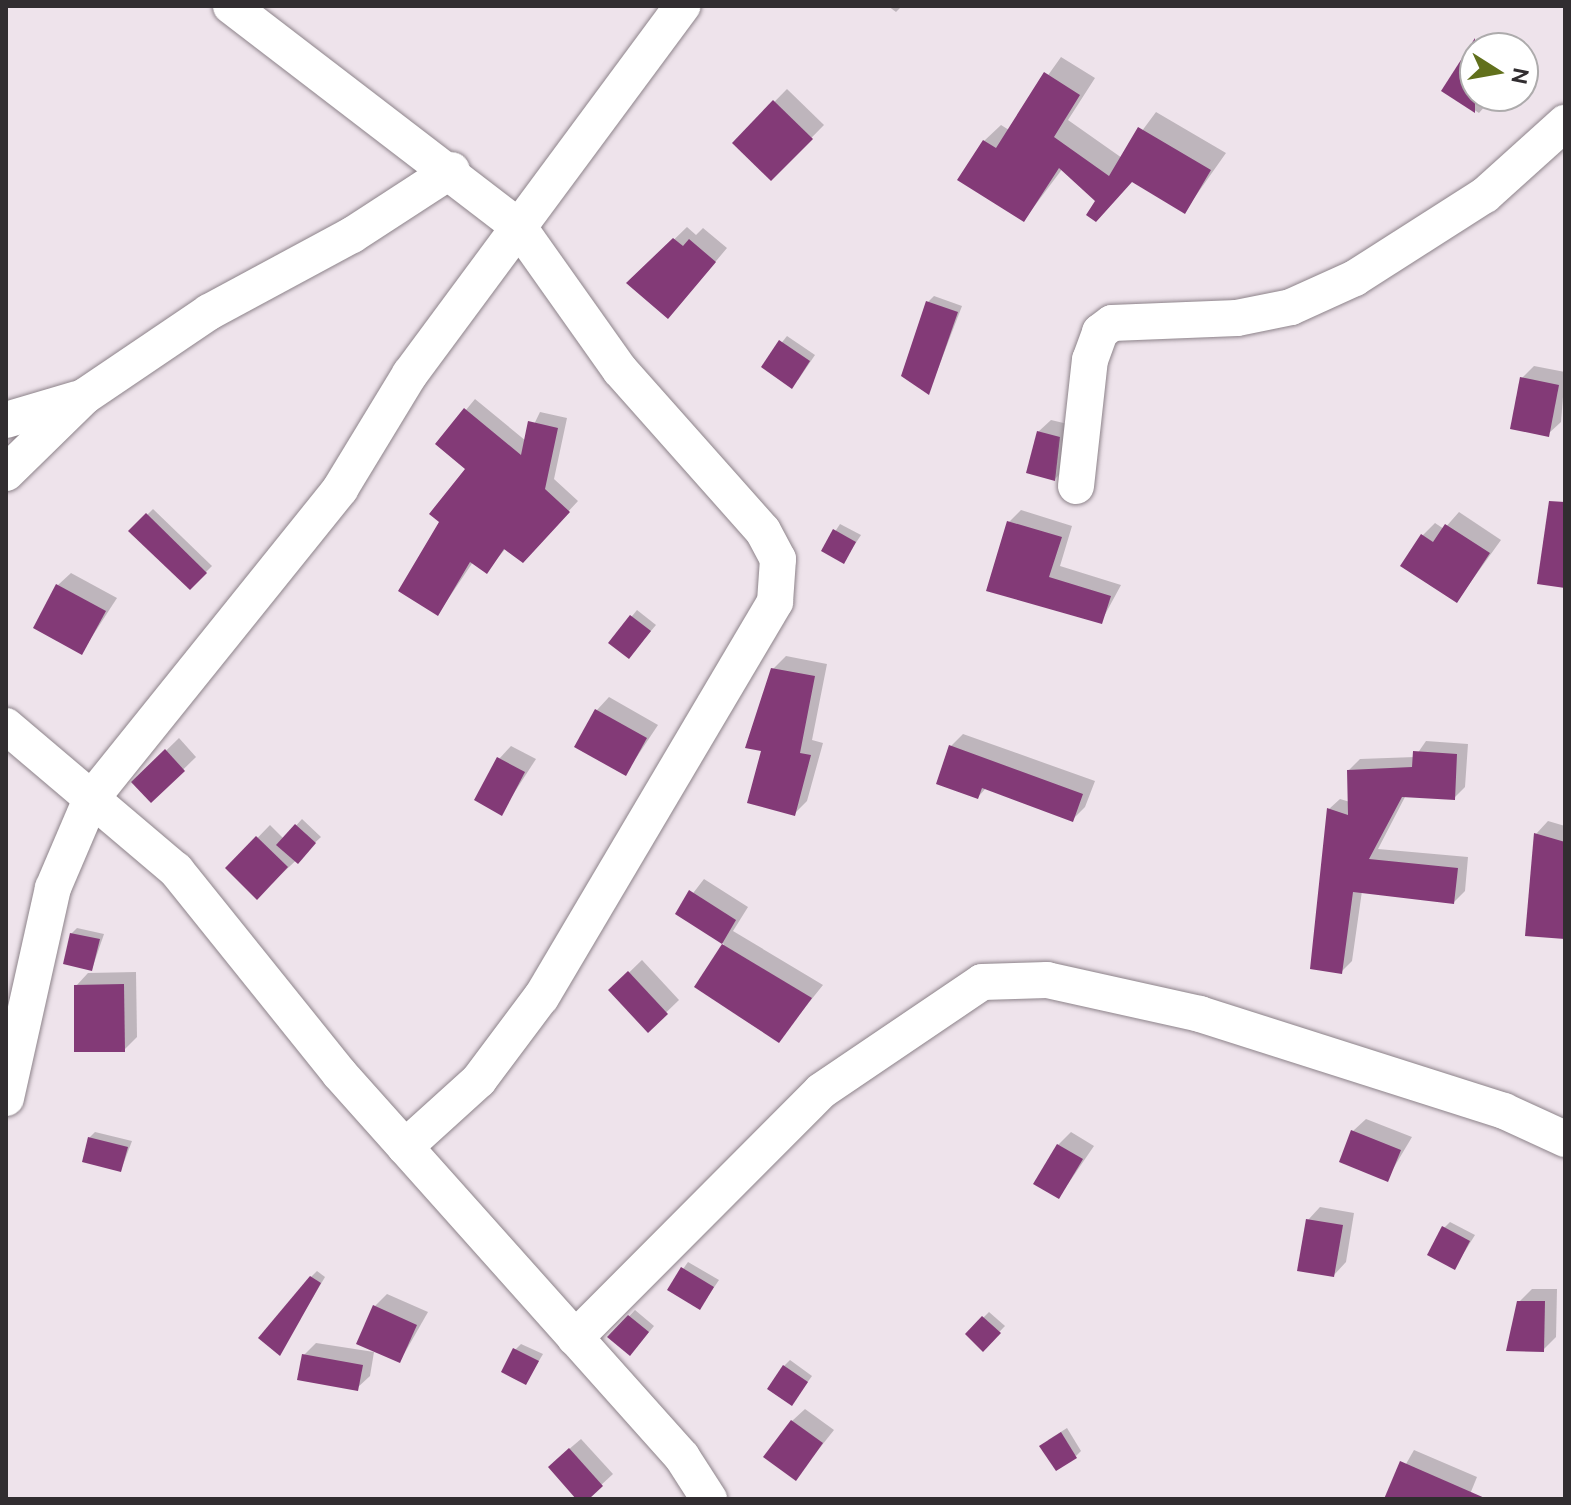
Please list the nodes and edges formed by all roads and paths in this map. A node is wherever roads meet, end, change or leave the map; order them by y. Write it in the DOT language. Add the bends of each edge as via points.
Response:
graph roads {
  1 [pos="231,6"];
  2 [pos="682,6"];
  3 [pos="1565,123"];
  4 [pos="452,170"];
  5 [pos="518,226"];
  6 [pos="85,396"];
  7 [pos="6,420"];
  8 [pos="6,473"];
  9 [pos="1076,486"];
  10 [pos="6,726"];
  11 [pos="91,799"];
  12 [pos="6,1098"];
  13 [pos="1565,1139"];
  14 [pos="405,1147"];
  15 [pos="575,1338"];
  16 [pos="709,1499"];
  1 -- 4 [label="street" via="355,107"];
  2 -- 5 [label="street"];
  3 -- 9 [label="street" via="1485,195 1342,284 1291,307 1237,318 1112,323 1100,332"];
  4 -- 5 [label="street"];
  4 -- 6 [label="street" via="352,235 209,312"];
  5 -- 11 [label="street" via="410,374 340,489"];
  5 -- 14 [label="street" via="620,370 763,531 780,579 775,602 541,997 479,1080"];
  6 -- 7 [label="street"];
  6 -- 8 [label="street"];
  10 -- 11 [label="street"];
  11 -- 12 [label="street" via="53,888"];
  11 -- 14 [label="street" via="176,870"];
  13 -- 15 [label="street" via="1504,1111 1200,1014 1047,980 982,982 821,1091"];
  14 -- 15 [label="street"];
  15 -- 16 [label="street" via="682,1457"];
}
